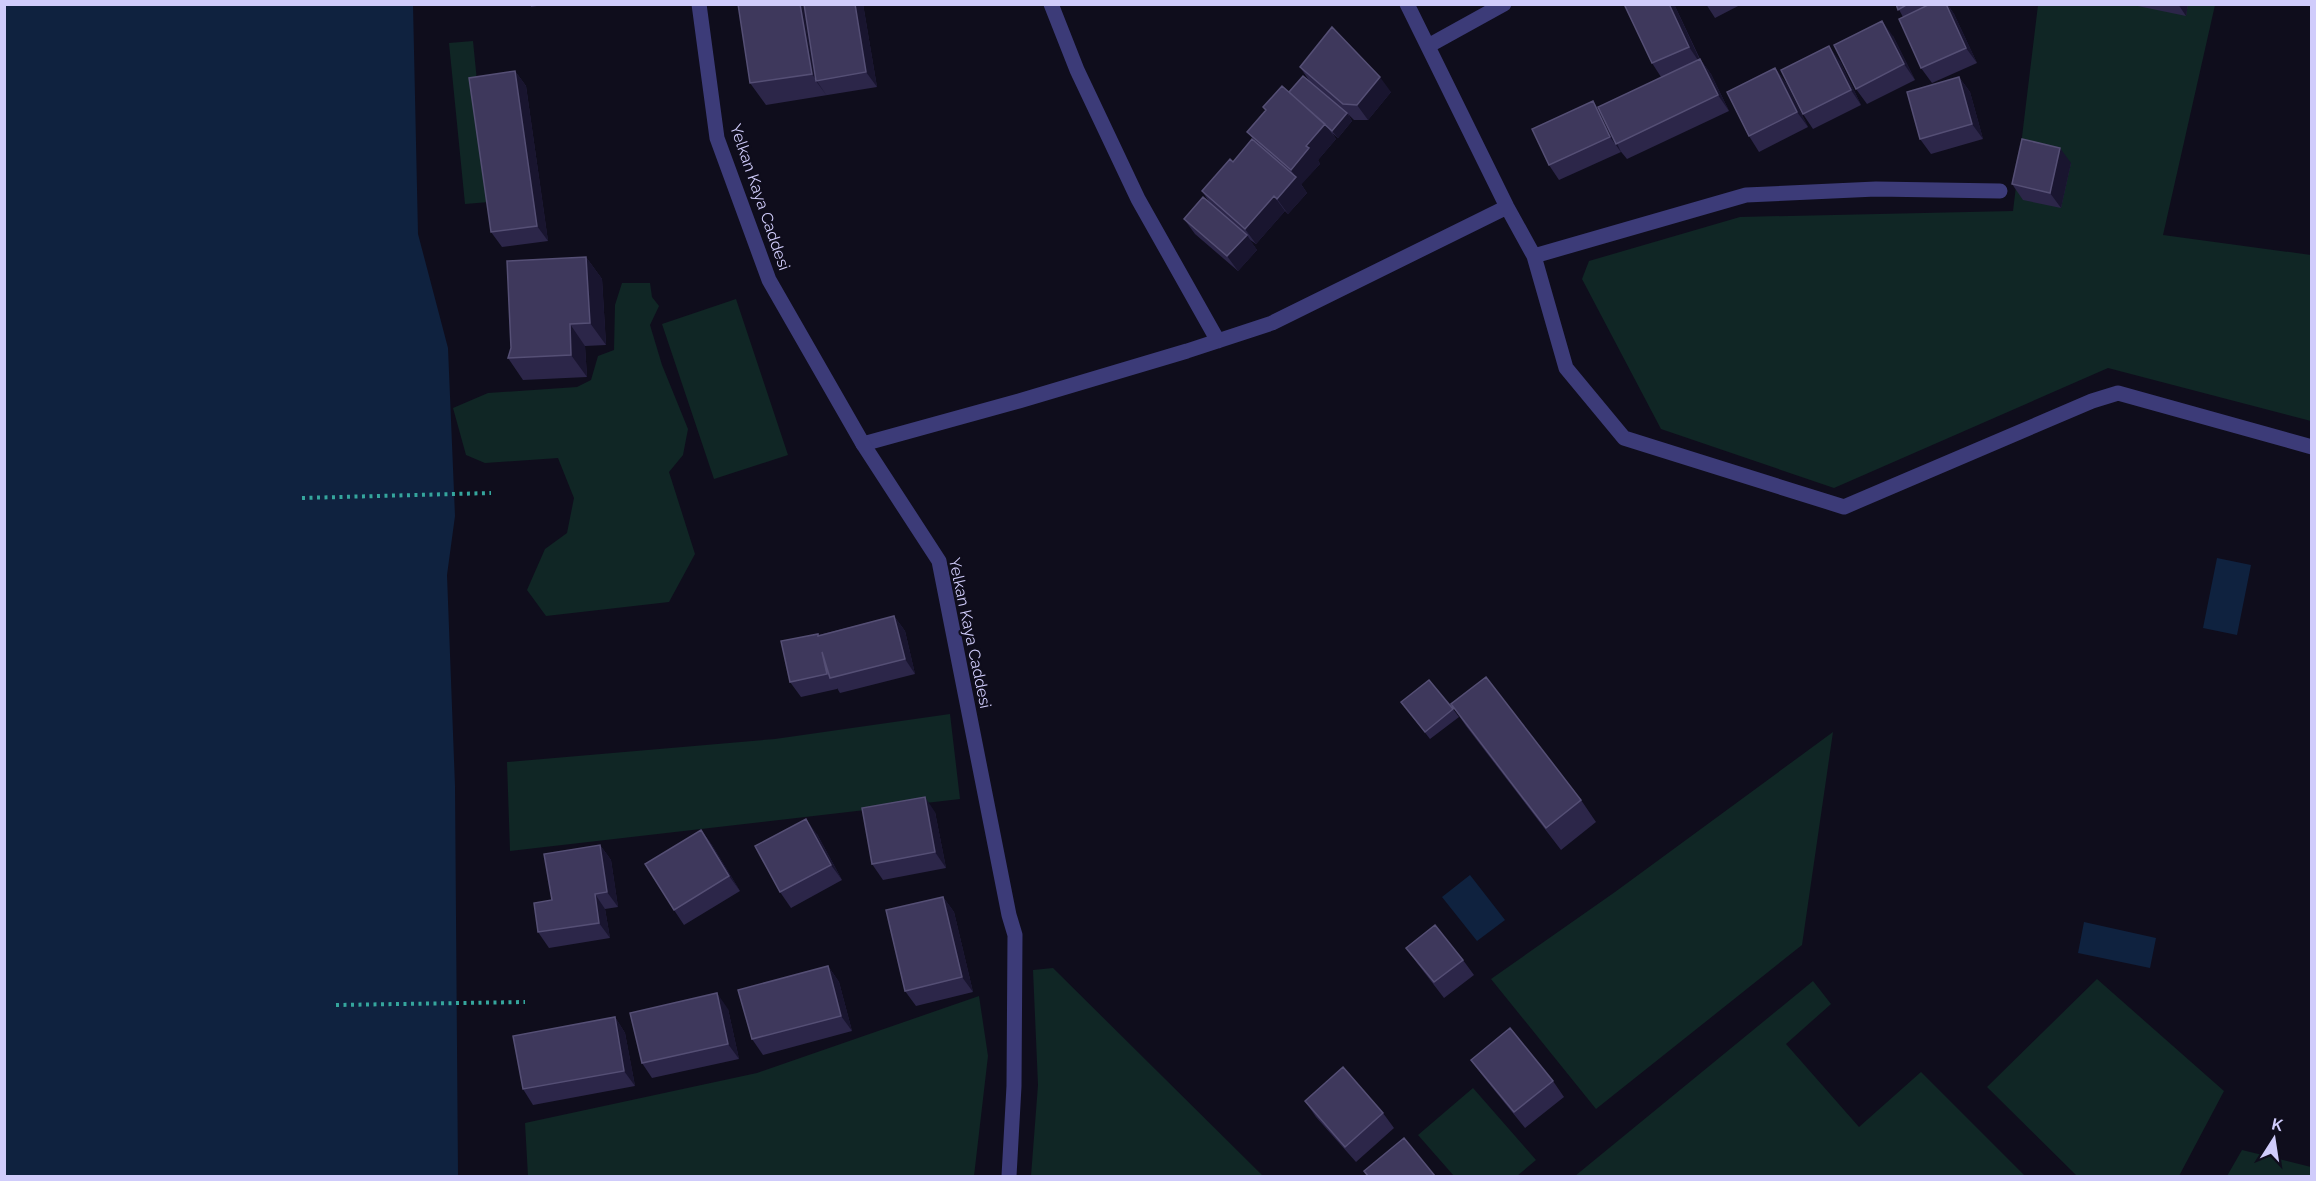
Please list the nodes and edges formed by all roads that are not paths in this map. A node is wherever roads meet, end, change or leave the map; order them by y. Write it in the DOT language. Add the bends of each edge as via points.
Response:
graph roads {
  1 [pos="699,4"];
  2 [pos="1051,4"];
  3 [pos="1407,4"];
  4 [pos="1504,4"];
  5 [pos="1428,46"];
  6 [pos="2000,191"];
  7 [pos="1507,207"];
  8 [pos="1534,256"];
  9 [pos="1218,341"];
  10 [pos="863,444"];
  11 [pos="2312,447"];
  12 [pos="1009,1176"];
  1 -- 10 [label="street, Yelkan Kaya Caddesi" via="717,138 769,280"];
  2 -- 9 [label="street" via="1137,200"];
  3 -- 5 [label="street"];
  4 -- 5 [label="street"];
  5 -- 7 [label="street"];
  6 -- 8 [label="street" via="1876,189 1746,195"];
  7 -- 8 [label="street"];
  7 -- 9 [label="street" via="1272,322"];
  8 -- 11 [label="street" via="1566,368 1624,438 1844,507 2118,393"];
  9 -- 10 [label="street"];
  10 -- 12 [label="street, Yelkan Kaya Caddesi" via="939,561 1015,935"];
}
